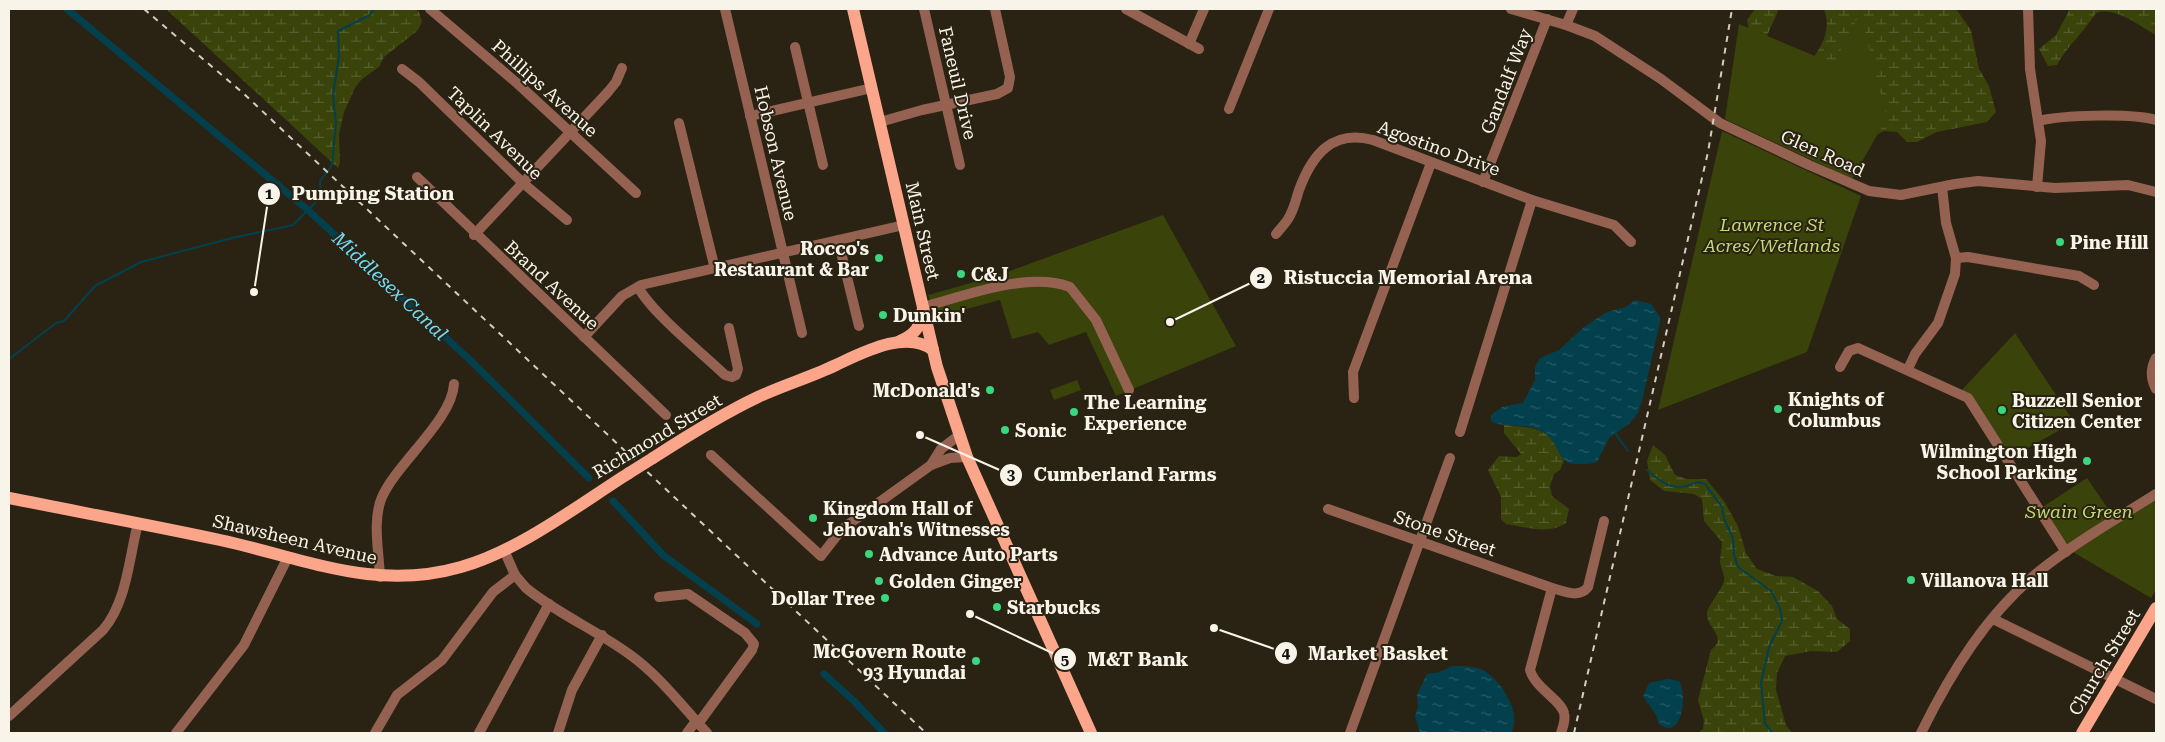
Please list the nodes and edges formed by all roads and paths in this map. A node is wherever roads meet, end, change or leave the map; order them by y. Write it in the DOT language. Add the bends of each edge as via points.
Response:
graph roads {
  1 [pos="430,9"];
  2 [pos="725,9"];
  3 [pos="853,9"];
  4 [pos="924,9"];
  5 [pos="995,9"];
  6 [pos="1126,9"];
  7 [pos="1204,9"];
  8 [pos="1269,9"];
  9 [pos="1511,9"];
  10 [pos="1572,9"];
  11 [pos="2028,9"];
  12 [pos="1547,19"];
  13 [pos="1566,25"];
  14 [pos="1189,44"];
  15 [pos="794,47"];
  16 [pos="1199,49"];
  17 [pos="622,68"];
  18 [pos="402,69"];
  19 [pos="872,88"];
  20 [pos="947,104"];
  21 [pos="808,105"];
  22 [pos="1229,109"];
  23 [pos="750,116"];
  24 [pos="2156,120"];
  25 [pos="2038,121"];
  26 [pos="880,122"];
  27 [pos="679,123"];
  28 [pos="571,133"];
  29 [pos="1431,163"];
  30 [pos="823,165"];
  31 [pos="960,165"];
  32 [pos="417,178"];
  33 [pos="1484,182"];
  34 [pos="523,183"];
  35 [pos="1942,187"];
  36 [pos="2037,187"];
  37 [pos="2156,192"];
  38 [pos="636,193"];
  39 [pos="1532,200"];
  40 [pos="567,220"];
  41 [pos="904,225"];
  42 [pos="1276,234"];
  43 [pos="474,235"];
  44 [pos="838,240"];
  45 [pos="1631,242"];
  46 [pos="783,253"];
  47 [pos="1956,258"];
  48 [pos="715,269"];
  49 [pos="2094,284"];
  50 [pos="638,287"];
  51 [pos="923,307"];
  52 [pos="859,326"];
  53 [pos="729,328"];
  54 [pos="802,334"];
  55 [pos="584,337"];
  56 [pos="892,344"];
  57 [pos="933,350"];
  58 [pos="2156,358"];
  59 [pos="836,366"];
  60 [pos="1840,367"];
  61 [pos="1908,369"];
  62 [pos="454,384"];
  63 [pos="2156,388"];
  64 [pos="1129,390"];
  65 [pos="1354,398"];
  66 [pos="666,415"];
  67 [pos="1460,432"];
  68 [pos="958,436"];
  69 [pos="711,455"];
  70 [pos="967,457"];
  71 [pos="1450,458"];
  72 [pos="931,465"];
  73 [pos="2156,494"];
  74 [pos="9,498"];
  75 [pos="1328,509"];
  76 [pos="1604,521"];
  77 [pos="138,523"];
  78 [pos="1420,541"];
  79 [pos="504,550"];
  80 [pos="2066,552"];
  81 [pos="288,557"];
  82 [pos="515,575"];
  83 [pos="380,577"];
  84 [pos="1552,588"];
  85 [pos="660,597"];
  86 [pos="549,604"];
  87 [pos="2156,608"];
  88 [pos="1992,619"];
  89 [pos="602,635"];
  90 [pos="2114,678"];
  91 [pos="2156,699"];
  92 [pos="9,716"];
  93 [pos="697,722"];
  94 [pos="176,733"];
  95 [pos="375,733"];
  96 [pos="479,733"];
  97 [pos="558,733"];
  98 [pos="687,733"];
  99 [pos="707,733"];
  100 [pos="1091,733"];
  101 [pos="1350,733"];
  102 [pos="1562,733"];
  103 [pos="1921,733"];
  104 [pos="2082,733"];
  1 -- 28 [label="street, Phillips Avenue"];
  2 -- 23 [label="street, Hobson Avenue"];
  3 -- 19 [label="main road, Main Street"];
  4 -- 20 [label="street, Faneuil Drive"];
  5 -- 20 [label="street" via="1010,86 997,94"];
  6 -- 14 [label="street"];
  7 -- 14 [label="street"];
  8 -- 22 [label="street"];
  9 -- 12 [label="street, Glen Road"];
  10 -- 13 [label="street"];
  11 -- 25 [label="street" via="2030,69"];
  12 -- 13 [label="street, Glen Road"];
  12 -- 33 [label="street, Gandalf Way"];
  13 -- 35 [label="street, Glen Road" via="1595,36 1622,52 1720,123 1849,183 1894,195"];
  14 -- 16 [label="street"];
  15 -- 21 [label="street"];
  17 -- 28 [label="street" via="615,84"];
  18 -- 34 [label="street, Taplin Avenue"];
  19 -- 21 [label="street"];
  19 -- 26 [label="main road, Main Street"];
  20 -- 26 [label="street"];
  20 -- 31 [label="street, Faneuil Drive"];
  21 -- 23 [label="street"];
  21 -- 30 [label="street"];
  23 -- 46 [label="street, Hobson Avenue"];
  24 -- 25 [label="street" via="2121,117"];
  25 -- 36 [label="street" via="2041,140"];
  26 -- 41 [label="main road, Main Street"];
  27 -- 48 [label="street"];
  28 -- 34 [label="street"];
  28 -- 38 [label="street, Phillips Avenue"];
  29 -- 33 [label="street, Agostino Drive"];
  29 -- 42 [label="street, Agostino Drive" via="1368,138 1351,138 1332,144 1318,153 1310,164 1290,216"];
  29 -- 65 [label="street" via="1354,370"];
  32 -- 43 [label="street, Brand Avenue"];
  33 -- 39 [label="street, Agostino Drive"];
  34 -- 40 [label="street, Taplin Avenue"];
  34 -- 43 [label="street"];
  35 -- 36 [label="street, Glen Road" via="1978,181"];
  35 -- 47 [label="street" via="1946,223"];
  36 -- 37 [label="street, Glen Road" via="2128,185"];
  39 -- 45 [label="street, Agostino Drive" via="1614,225"];
  39 -- 67 [label="street"];
  41 -- 44 [label="street"];
  41 -- 51 [label="main road, Main Street"];
  43 -- 55 [label="street, Brand Avenue"];
  44 -- 46 [label="street"];
  44 -- 52 [label="street"];
  46 -- 48 [label="street"];
  46 -- 54 [label="street, Hobson Avenue"];
  47 -- 49 [label="street" via="1968,257 2079,276"];
  47 -- 61 [label="street" via="1954,282 1940,319"];
  48 -- 50 [label="street"];
  50 -- 53 [label="street" via="725,375 734,377 738,365"];
  50 -- 55 [label="street" via="622,296"];
  51 -- 56 [label="main road" via="921,323 915,332"];
  51 -- 57 [label="main road, Main Street"];
  51 -- 64 [label="street" via="1016,284 1049,282 1070,287 1096,320"];
  55 -- 66 [label="street, Brand Avenue"];
  56 -- 57 [label="main road, Richmond Street" via="919,343"];
  56 -- 59 [label="main road, Richmond Street" via="862,353"];
  57 -- 59 [label="main road, Richmond Street" via="898,352"];
  57 -- 68 [label="main road, Main Street"];
  58 -- 63 [label="street" via="2151,374"];
  59 -- 79 [label="main road, Richmond Street, bridge" via="751,400"];
  60 -- 61 [label="street" via="1847,353 1856,348"];
  61 -- 80 [label="street" via="1964,395 1971,402"];
  62 -- 83 [label="street" via="449,404 382,497 378,524"];
  68 -- 70 [label="main road, Main Street"];
  68 -- 72 [label="street" via="941,449"];
  69 -- 72 [label="street" via="821,556 842,529"];
  70 -- 72 [label="street" via="950,458"];
  70 -- 100 [label="main road, Main Street"];
  71 -- 78 [label="street"];
  73 -- 80 [label="street"];
  74 -- 77 [label="main road, Shawsheen Avenue"];
  75 -- 78 [label="street, Stone Street"];
  76 -- 84 [label="street, Stone Street" via="1586,590 1570,593"];
  77 -- 81 [label="main road, Shawsheen Avenue"];
  77 -- 92 [label="street" via="120,600 112,619"];
  78 -- 84 [label="street, Stone Street"];
  78 -- 101 [label="street"];
  79 -- 82 [label="street"];
  79 -- 83 [label="main road, Shawsheen Avenue" via="471,564 440,572"];
  80 -- 88 [label="street" via="2033,577"];
  81 -- 83 [label="main road, Shawsheen Avenue"];
  81 -- 94 [label="street" via="244,645"];
  82 -- 86 [label="street" via="526,588"];
  82 -- 95 [label="street" via="493,592 442,660 397,696"];
  84 -- 102 [label="street" via="1530,670 1538,684 1563,711"];
  85 -- 93 [label="street" via="688,594 733,624 753,642 753,649"];
  86 -- 89 [label="street"];
  86 -- 96 [label="street"];
  87 -- 90 [label="main road, Church Street"];
  88 -- 90 [label="street"];
  88 -- 103 [label="street" via="1953,672"];
  89 -- 93 [label="street" via="650,671"];
  89 -- 97 [label="street" via="572,690"];
  90 -- 91 [label="street"];
  90 -- 104 [label="main road, Church Street"];
  93 -- 98 [label="street"];
  93 -- 99 [label="street"];
}
